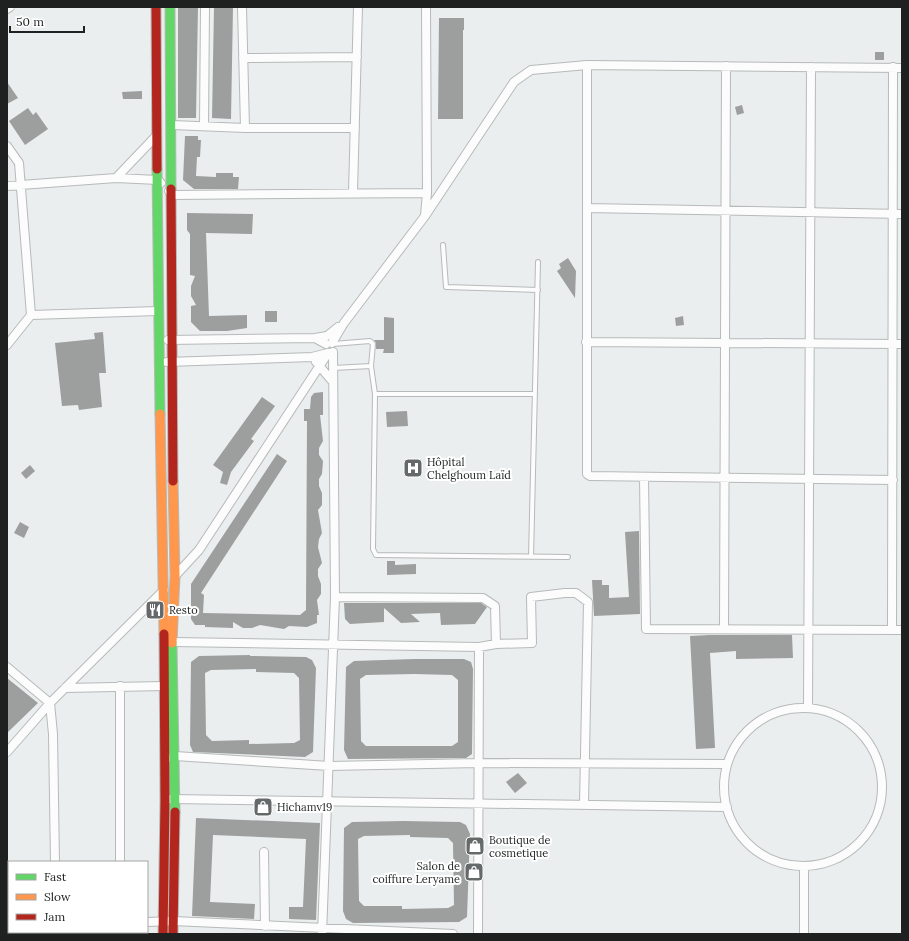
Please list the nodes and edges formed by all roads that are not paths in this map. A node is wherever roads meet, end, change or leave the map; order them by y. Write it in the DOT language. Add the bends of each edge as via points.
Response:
graph roads {
  1 [pos="10,7"];
  2 [pos="156,7"];
  3 [pos="170,7"];
  4 [pos="205,7"];
  5 [pos="242,7"];
  6 [pos="358,7"];
  7 [pos="426,7"];
  8 [pos="7,9"];
  9 [pos="356,57"];
  10 [pos="243,58"];
  11 [pos="587,65"];
  12 [pos="726,66"];
  13 [pos="811,67"];
  14 [pos="898,67"];
  15 [pos="172,125"];
  16 [pos="204,126"];
  17 [pos="244,128"];
  18 [pos="355,128"];
  19 [pos="158,135"];
  20 [pos="7,146"];
  21 [pos="116,178"];
  22 [pos="158,180"];
  23 [pos="21,185"];
  24 [pos="7,186"];
  25 [pos="353,192"];
  26 [pos="427,193"];
  27 [pos="172,195"];
  28 [pos="587,208"];
  29 [pos="726,210"];
  30 [pos="810,212"];
  31 [pos="893,213"];
  32 [pos="902,214"];
  33 [pos="425,216"];
  34 [pos="443,245"];
  35 [pos="538,262"];
  36 [pos="538,290"];
  37 [pos="158,311"];
  38 [pos="31,315"];
  39 [pos="344,323"];
  40 [pos="316,338"];
  41 [pos="172,340"];
  42 [pos="159,341"];
  43 [pos="586,342"];
  44 [pos="725,343"];
  45 [pos="809,344"];
  46 [pos="902,344"];
  47 [pos="893,345"];
  48 [pos="7,346"];
  49 [pos="330,347"];
  50 [pos="312,357"];
  51 [pos="159,362"];
  52 [pos="172,362"];
  53 [pos="319,364"];
  54 [pos="371,366"];
  55 [pos="333,368"];
  56 [pos="333,382"];
  57 [pos="375,394"];
  58 [pos="535,394"];
  59 [pos="644,476"];
  60 [pos="725,478"];
  61 [pos="809,479"];
  62 [pos="892,480"];
  63 [pos="531,556"];
  64 [pos="568,557"];
  65 [pos="175,576"];
  66 [pos="163,590"];
  67 [pos="335,597"];
  68 [pos="724,629"];
  69 [pos="808,630"];
  70 [pos="892,630"];
  71 [pos="902,630"];
  72 [pos="172,642"];
  73 [pos="332,644"];
  74 [pos="496,644"];
  75 [pos="479,647"];
  76 [pos="7,667"];
  77 [pos="120,686"];
  78 [pos="164,686"];
  79 [pos="65,688"];
  80 [pos="50,703"];
  81 [pos="808,708"];
  82 [pos="7,752"];
  83 [pos="175,756"];
  84 [pos="164,761"];
  85 [pos="479,763"];
  86 [pos="586,764"];
  87 [pos="728,764"];
  88 [pos="329,766"];
  89 [pos="175,798"];
  90 [pos="165,800"];
  91 [pos="326,802"];
  92 [pos="480,804"];
  93 [pos="584,805"];
  94 [pos="726,807"];
  95 [pos="264,852"];
  96 [pos="55,861"];
  97 [pos="120,861"];
  98 [pos="804,866"];
  99 [pos="173,921"];
  100 [pos="148,922"];
  101 [pos="162,922"];
  102 [pos="265,926"];
  103 [pos="322,931"];
  104 [pos="162,934"];
  105 [pos="173,934"];
  106 [pos="453,934"];
  107 [pos="478,934"];
  108 [pos="804,934"];
  1 -- 8 [label="street"];
  2 -- 19 [label="main road"];
  3 -- 15 [label="main road"];
  4 -- 16 [label="street"];
  5 -- 10 [label="street"];
  6 -- 9 [label="street"];
  7 -- 26 [label="street"];
  9 -- 10 [label="street"];
  9 -- 18 [label="street"];
  10 -- 17 [label="street"];
  11 -- 12 [label="street"];
  11 -- 28 [label="street"];
  11 -- 33 [label="street" via="531,70 514,82"];
  12 -- 13 [label="street"];
  12 -- 29 [label="street"];
  13 -- 14 [label="street"];
  13 -- 30 [label="street"];
  14 -- 31 [label="street"];
  15 -- 16 [label="street"];
  15 -- 27 [label="main road"];
  16 -- 17 [label="street"];
  17 -- 18 [label="street"];
  18 -- 25 [label="street"];
  19 -- 21 [label="street"];
  19 -- 22 [label="main road"];
  20 -- 23 [label="street" via="19,163"];
  21 -- 22 [label="street"];
  21 -- 23 [label="street"];
  22 -- 27 [label="street"];
  22 -- 37 [label="main road"];
  23 -- 24 [label="street"];
  23 -- 38 [label="street"];
  25 -- 26 [label="street"];
  25 -- 27 [label="street"];
  26 -- 33 [label="street"];
  27 -- 41 [label="main road"];
  28 -- 29 [label="street"];
  28 -- 43 [label="street"];
  29 -- 30 [label="street"];
  29 -- 44 [label="street"];
  30 -- 31 [label="street"];
  30 -- 45 [label="street"];
  31 -- 32 [label="street"];
  31 -- 47 [label="street"];
  33 -- 39 [label="street"];
  34 -- 36 [label="lane" via="446,287"];
  35 -- 36 [label="lane"];
  36 -- 58 [label="lane"];
  37 -- 38 [label="street"];
  37 -- 42 [label="main road"];
  38 -- 48 [label="street"];
  39 -- 40 [label="street" via="327,336"];
  39 -- 49 [label="street"];
  40 -- 41 [label="street"];
  40 -- 49 [label="street"];
  41 -- 42 [label="street"];
  41 -- 52 [label="main road"];
  42 -- 51 [label="main road"];
  43 -- 44 [label="street"];
  43 -- 59 [label="street" via="587,474"];
  44 -- 45 [label="street"];
  44 -- 60 [label="street"];
  45 -- 47 [label="street"];
  45 -- 61 [label="street"];
  46 -- 47 [label="street"];
  47 -- 62 [label="street"];
  49 -- 50 [label="street"];
  49 -- 53 [label="street"];
  49 -- 54 [label="lane" via="370,341 373,344"];
  49 -- 55 [label="street"];
  50 -- 52 [label="street"];
  50 -- 53 [label="street"];
  51 -- 52 [label="street"];
  51 -- 66 [label="main road"];
  52 -- 65 [label="main road"];
  53 -- 56 [label="street"];
  53 -- 65 [label="street" via="199,550"];
  54 -- 55 [label="lane"];
  54 -- 57 [label="lane"];
  55 -- 56 [label="street"];
  56 -- 67 [label="street"];
  57 -- 58 [label="lane"];
  57 -- 63 [label="lane" via="373,549 376,555"];
  58 -- 63 [label="lane"];
  59 -- 60 [label="street"];
  59 -- 68 [label="street" via="646,629"];
  60 -- 61 [label="street"];
  60 -- 68 [label="street"];
  61 -- 62 [label="street"];
  61 -- 69 [label="street"];
  62 -- 70 [label="street"];
  63 -- 64 [label="lane"];
  65 -- 66 [label="street"];
  65 -- 72 [label="main road"];
  66 -- 78 [label="main road"];
  66 -- 79 [label="street"];
  67 -- 73 [label="street"];
  67 -- 74 [label="street" via="483,598 495,606"];
  68 -- 69 [label="street"];
  69 -- 70 [label="street"];
  69 -- 81 [label="street"];
  70 -- 71 [label="street"];
  72 -- 73 [label="street"];
  72 -- 83 [label="main road"];
  73 -- 75 [label="street"];
  73 -- 88 [label="street"];
  74 -- 75 [label="street"];
  74 -- 86 [label="street" via="532,643 531,597 576,593 588,602"];
  75 -- 85 [label="street"];
  76 -- 80 [label="street"];
  77 -- 78 [label="street"];
  77 -- 79 [label="street"];
  77 -- 97 [label="street"];
  78 -- 84 [label="main road"];
  79 -- 80 [label="street"];
  80 -- 82 [label="street"];
  80 -- 96 [label="street" via="53,734"];
  81 -- 87 [label="street" via="791,709 758,722 734,748"];
  81 -- 98 [label="street" via="837,715 860,732 876,756 883,788 874,822 865,837 853,849 822,864"];
  83 -- 84 [label="street"];
  83 -- 88 [label="street"];
  83 -- 89 [label="main road"];
  84 -- 90 [label="main road"];
  85 -- 86 [label="street"];
  85 -- 88 [label="street"];
  85 -- 92 [label="street"];
  86 -- 87 [label="street"];
  86 -- 93 [label="street"];
  87 -- 94 [label="street" via="724,786"];
  88 -- 91 [label="street"];
  89 -- 90 [label="street"];
  89 -- 91 [label="street"];
  89 -- 99 [label="main road"];
  90 -- 101 [label="main road"];
  91 -- 92 [label="street"];
  91 -- 103 [label="street"];
  92 -- 93 [label="street"];
  92 -- 107 [label="street"];
  93 -- 94 [label="street"];
  94 -- 98 [label="street" via="739,834 761,855 789,865"];
  95 -- 102 [label="street"];
  98 -- 108 [label="street"];
  99 -- 101 [label="street"];
  99 -- 102 [label="street"];
  99 -- 105 [label="main road"];
  100 -- 101 [label="street"];
  101 -- 104 [label="main road"];
  102 -- 103 [label="street"];
  103 -- 106 [label="street"];
}
